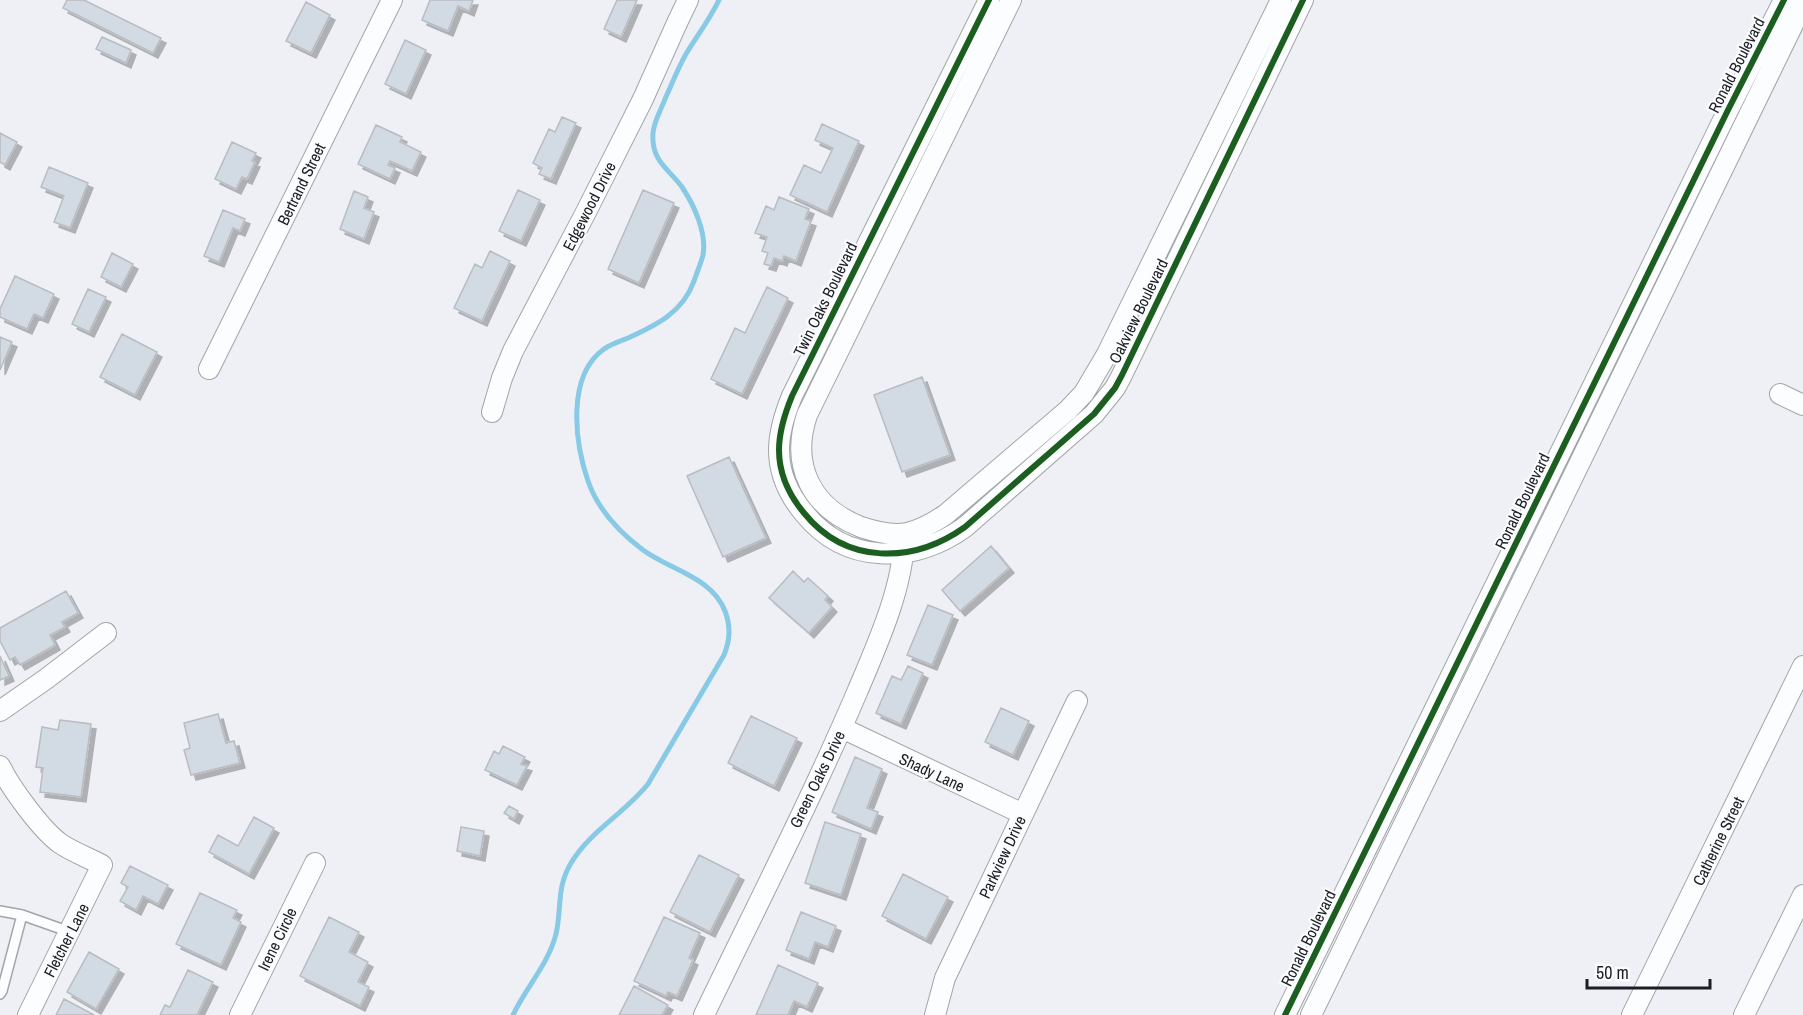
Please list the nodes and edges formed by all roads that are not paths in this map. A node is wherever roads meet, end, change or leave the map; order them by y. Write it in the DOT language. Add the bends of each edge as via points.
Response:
graph roads {
  1 [pos="392,0"];
  2 [pos="688,0"];
  3 [pos="989,0"];
  4 [pos="1011,0"];
  5 [pos="1281,0"];
  6 [pos="1303,0"];
  7 [pos="1784,0"];
  8 [pos="1803,4"];
  9 [pos="1702,164"];
  10 [pos="1721,174"];
  11 [pos="209,369"];
  12 [pos="1780,394"];
  13 [pos="1587,399"];
  14 [pos="1803,405"];
  15 [pos="1607,408"];
  16 [pos="492,412"];
  17 [pos="904,543"];
  18 [pos="106,633"];
  19 [pos="1472,634"];
  20 [pos="1492,644"];
  21 [pos="1803,666"];
  22 [pos="1077,701"];
  23 [pos="0,711"];
  24 [pos="842,728"];
  25 [pos="0,766"];
  26 [pos="1023,814"];
  27 [pos="315,863"];
  28 [pos="1353,877"];
  29 [pos="1373,887"];
  30 [pos="1803,895"];
  31 [pos="0,911"];
  32 [pos="22,915"];
  33 [pos="70,932"];
  34 [pos="0,994"];
  35 [pos="28,1015"];
  36 [pos="240,1015"];
  37 [pos="704,1015"];
  38 [pos="935,1015"];
  39 [pos="1285,1015"];
  40 [pos="1311,1015"];
  41 [pos="1632,1015"];
  42 [pos="1744,1015"];
  1 -- 11 [label="street, Bertrand Street"];
  2 -- 16 [label="street, Edgewood Drive" via="643,99 513,351"];
  3 -- 17 [label="street, Twin Oaks Boulevard" via="792,396 780,437 784,480 794,501 816,526 850,548 876,553"];
  4 -- 17 [label="street" via="802,429 805,472 817,496 847,521"];
  5 -- 17 [label="street, Oakview Boulevard" via="1107,354 1084,393 945,515"];
  6 -- 17 [label="street, Oakview Boulevard" via="1115,388 1094,414 965,527 930,547"];
  7 -- 9 [label="street, Ronald Boulevard"];
  8 -- 10 [label="street, Ronald Boulevard"];
  9 -- 10 [label="street"];
  9 -- 13 [label="street, Ronald Boulevard"];
  10 -- 15 [label="street, Ronald Boulevard"];
  12 -- 14 [label="street"];
  13 -- 15 [label="street"];
  13 -- 19 [label="street, Ronald Boulevard"];
  15 -- 20 [label="street, Ronald Boulevard"];
  17 -- 24 [label="street, Green Oaks Drive" via="889,611"];
  18 -- 23 [label="street"];
  19 -- 20 [label="street"];
  19 -- 28 [label="street, Ronald Boulevard"];
  20 -- 29 [label="street, Ronald Boulevard"];
  21 -- 41 [label="street, Catherine Street"];
  22 -- 26 [label="street, Parkview Drive"];
  24 -- 26 [label="street, Shady Lane"];
  24 -- 37 [label="street, Green Oaks Drive"];
  25 -- 33 [label="street, Fletcher Lane" via="35,817 59,843 102,865"];
  26 -- 38 [label="street, Parkview Drive" via="945,978"];
  27 -- 36 [label="street, Irene Circle"];
  28 -- 29 [label="street, Ronald Boulevard"];
  28 -- 39 [label="street, Ronald Boulevard"];
  29 -- 40 [label="street, Ronald Boulevard"];
  30 -- 42 [label="street"];
  31 -- 32 [label="lane"];
  32 -- 33 [label="lane"];
  32 -- 34 [label="lane"];
  33 -- 35 [label="street, Fletcher Lane"];
}
